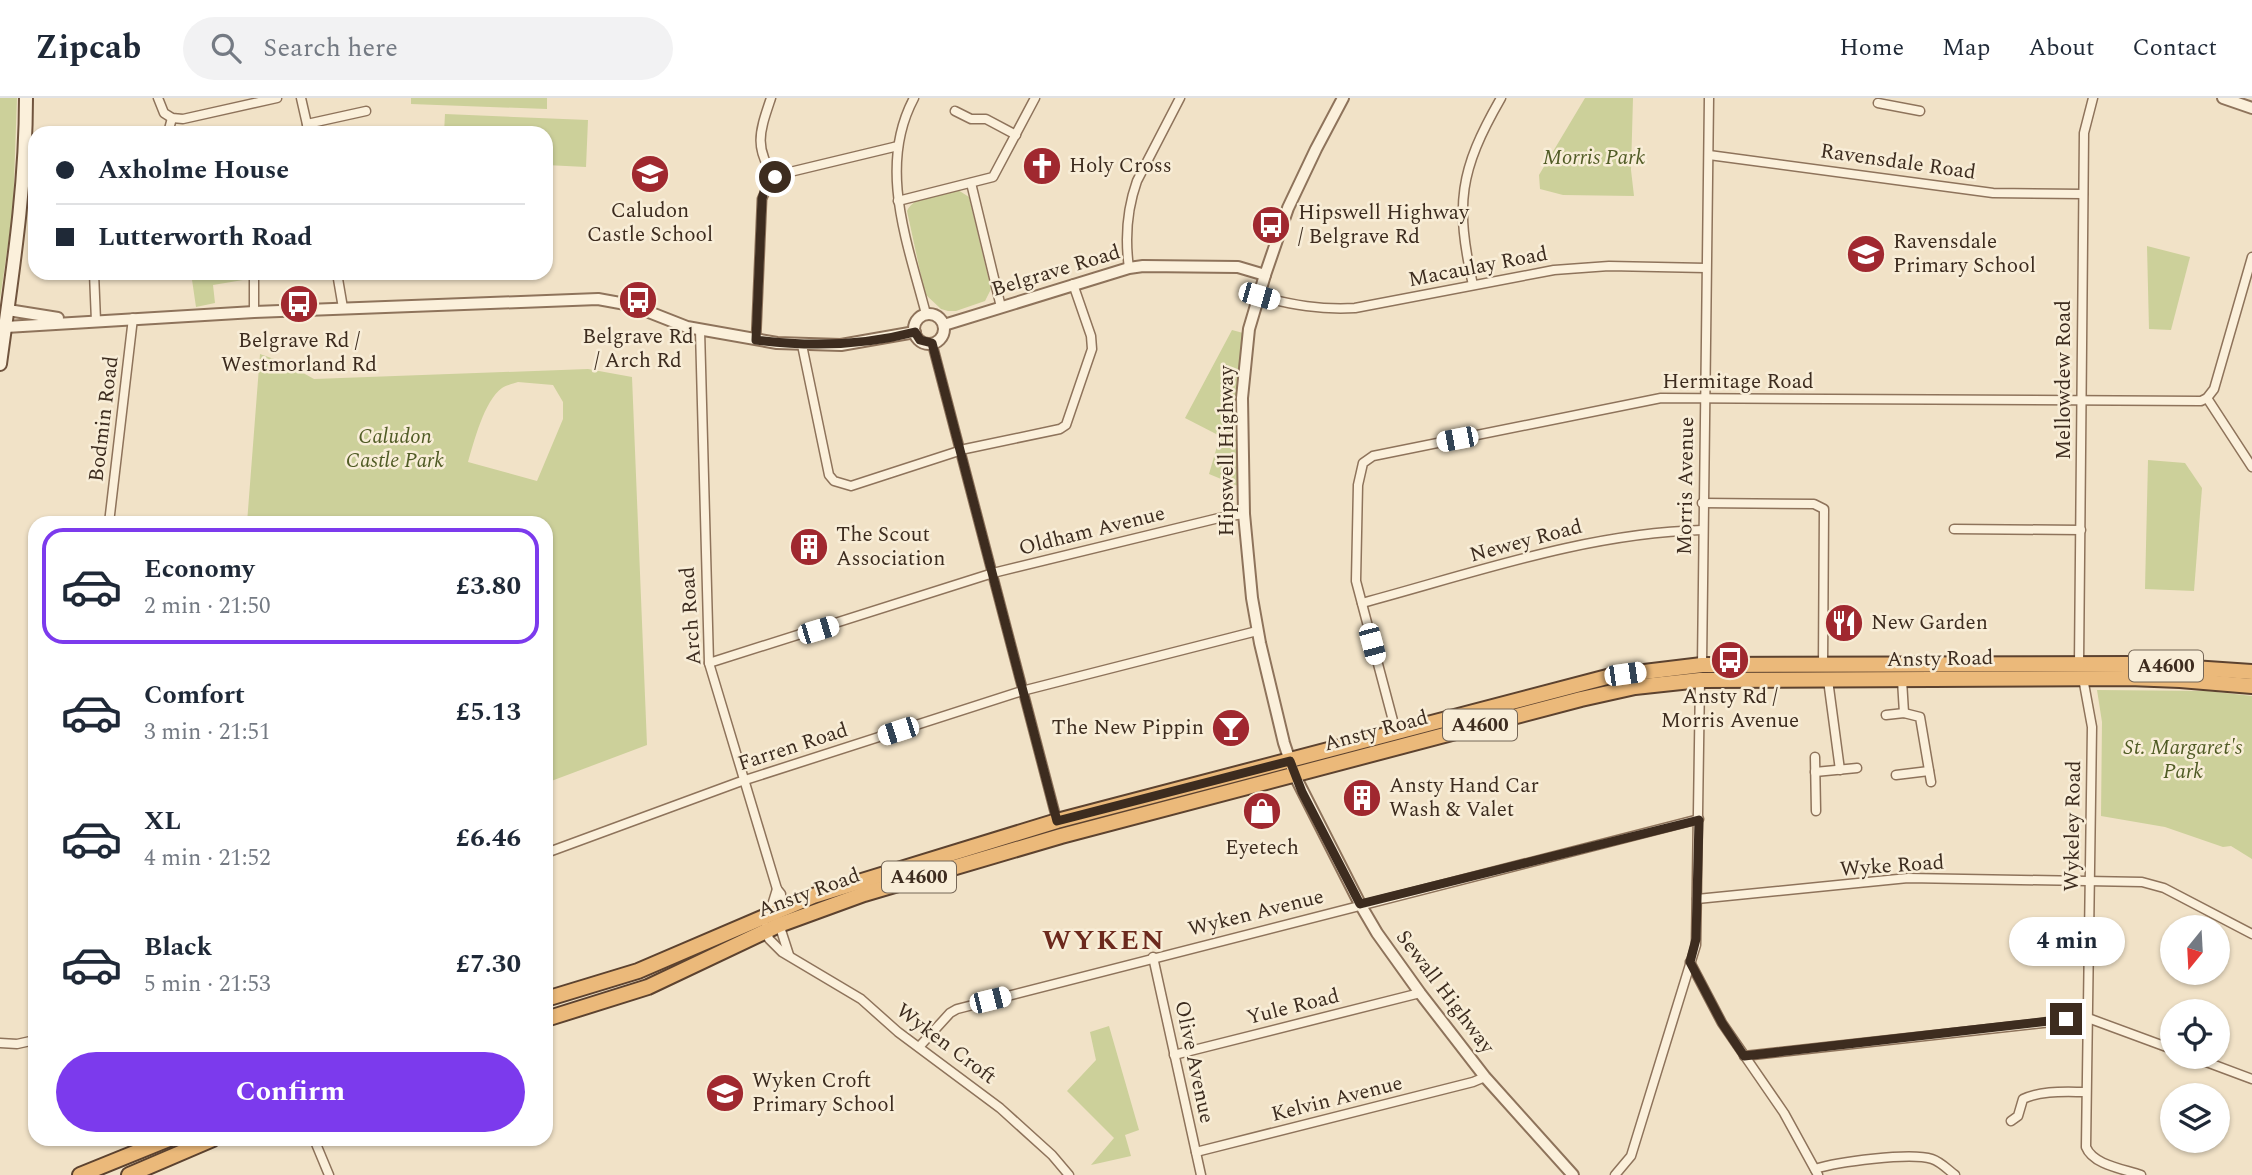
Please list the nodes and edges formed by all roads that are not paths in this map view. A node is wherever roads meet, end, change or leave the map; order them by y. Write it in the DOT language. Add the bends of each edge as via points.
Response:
graph roads {
  1 [pos="26,98"];
  2 [pos="158,98"];
  3 [pos="277,98"];
  4 [pos="301,98"];
  5 [pos="771,98"];
  6 [pos="914,98"];
  7 [pos="1035,98"];
  8 [pos="1180,98"];
  9 [pos="1343,98"];
  10 [pos="1501,98"];
  11 [pos="1709,98"];
  12 [pos="2094,98"];
  13 [pos="2223,98"];
  14 [pos="1903,102"];
  15 [pos="1878,103"];
  16 [pos="2252,108"];
  17 [pos="366,111"];
  18 [pos="955,111"];
  19 [pos="1920,111"];
  20 [pos="172,118"];
  21 [pos="170,126"];
  22 [pos="308,126"];
  23 [pos="315,126"];
  24 [pos="1016,135"];
  25 [pos="898,146"];
  26 [pos="1709,155"];
  27 [pos="775,177"];
  28 [pos="971,183"];
  29 [pos="2083,194"];
  30 [pos="898,201"];
  31 [pos="2252,257"];
  32 [pos="1129,268"];
  33 [pos="1706,268"];
  34 [pos="1265,275"];
  35 [pos="94,280"];
  36 [pos="254,280"];
  37 [pos="338,280"];
  38 [pos="1073,284"];
  39 [pos="1473,285"];
  40 [pos="1259,296"];
  41 [pos="1001,307"];
  42 [pos="343,308"];
  43 [pos="8,310"];
  44 [pos="254,312"];
  45 [pos="926,314"];
  46 [pos="133,318"];
  47 [pos="92,321"];
  48 [pos="944,325"];
  49 [pos="6,327"];
  50 [pos="700,330"];
  51 [pos="915,332"];
  52 [pos="756,340"];
  53 [pos="932,343"];
  54 [pos="802,345"];
  55 [pos="0,364"];
  56 [pos="1705,397"];
  57 [pos="2207,398"];
  58 [pos="2081,401"];
  59 [pos="960,451"];
  60 [pos="2252,467"];
  61 [pos="1702,503"];
  62 [pos="1244,514"];
  63 [pos="110,516"];
  64 [pos="1702,530"];
  65 [pos="1954,530"];
  66 [pos="2081,530"];
  67 [pos="993,573"];
  68 [pos="1362,603"];
  69 [pos="1257,631"];
  70 [pos="709,663"];
  71 [pos="1823,665"];
  72 [pos="2081,671"];
  73 [pos="2252,672"];
  74 [pos="1701,673"];
  75 [pos="1828,680"];
  76 [pos="1902,680"];
  77 [pos="2252,686"];
  78 [pos="1023,691"];
  79 [pos="1904,713"];
  80 [pos="1886,715"];
  81 [pos="1396,732"];
  82 [pos="1815,757"];
  83 [pos="1857,768"];
  84 [pos="1292,769"];
  85 [pos="1840,770"];
  86 [pos="1929,771"];
  87 [pos="1815,772"];
  88 [pos="1896,775"];
  89 [pos="745,780"];
  90 [pos="1931,782"];
  91 [pos="1816,811"];
  92 [pos="1056,817"];
  93 [pos="1699,820"];
  94 [pos="1061,836"];
  95 [pos="553,850"];
  96 [pos="2091,881"];
  97 [pos="777,889"];
  98 [pos="1697,899"];
  99 [pos="1360,904"];
  100 [pos="774,919"];
  101 [pos="2252,934"];
  102 [pos="789,955"];
  103 [pos="1153,957"];
  104 [pos="1690,962"];
  105 [pos="1420,993"];
  106 [pos="553,997"];
  107 [pos="553,1017"];
  108 [pos="2088,1018"];
  109 [pos="28,1042"];
  110 [pos="0,1043"];
  111 [pos="2160,1045"];
  112 [pos="919,1047"];
  113 [pos="1174,1055"];
  114 [pos="1744,1056"];
  115 [pos="2225,1069"];
  116 [pos="1485,1077"];
  117 [pos="2252,1079"];
  118 [pos="2086,1092"];
  119 [pos="2011,1121"];
  120 [pos="152,1146"];
  121 [pos="197,1146"];
  122 [pos="317,1146"];
  123 [pos="1196,1152"];
  124 [pos="1816,1172"];
  125 [pos="80,1175"];
  126 [pos="129,1175"];
  127 [pos="329,1175"];
  128 [pos="1069,1175"];
  129 [pos="1201,1175"];
  130 [pos="1573,1175"];
  131 [pos="1615,1175"];
  132 [pos="1955,1175"];
  133 [pos="2141,1175"];
  1 -- 43 [label="main road" via="23,181"];
  2 -- 20 [label="street" via="162,110"];
  3 -- 20 [label="street" via="183,120"];
  4 -- 22 [label="street"];
  5 -- 27 [label="street" via="762,126 761,156"];
  6 -- 25 [label="street"];
  7 -- 24 [label="street"];
  8 -- 32 [label="street" via="1136,181 1126,239"];
  9 -- 34 [label="street, Hipswell Highway" via="1299,182"];
  10 -- 39 [label="street" via="1473,150 1463,193 1462,229"];
  11 -- 26 [label="street, Morris Avenue"];
  12 -- 29 [label="street, Mellowdew Road" via="2084,133"];
  13 -- 16 [label="street"];
  14 -- 15 [label="street"];
  14 -- 19 [label="street"];
  17 -- 23 [label="street"];
  18 -- 24 [label="street" via="971,119 986,119"];
  20 -- 21 [label="street"];
  24 -- 28 [label="street" via="995,175"];
  25 -- 27 [label="street"];
  25 -- 30 [label="street"];
  26 -- 29 [label="street, Ravensdale Road" via="1993,192"];
  26 -- 33 [label="street, Morris Avenue"];
  27 -- 52 [label="street" via="766,185 762,199"];
  28 -- 30 [label="street"];
  28 -- 41 [label="street"];
  29 -- 58 [label="street, Mellowdew Road"];
  30 -- 45 [label="street"];
  31 -- 57 [label="street" via="2214,389"];
  32 -- 34 [label="street, Belgrave Road" via="1238,267"];
  32 -- 38 [label="street, Belgrave Road"];
  33 -- 39 [label="street, Macaulay Road" via="1586,266"];
  33 -- 56 [label="street, Morris Avenue"];
  34 -- 40 [label="street, Hipswell Highway"];
  35 -- 47 [label="street"];
  36 -- 44 [label="street"];
  37 -- 42 [label="street"];
  38 -- 41 [label="street, Belgrave Road"];
  38 -- 59 [label="street" via="1092,349 1066,425"];
  39 -- 40 [label="street, Macaulay Road" via="1331,309"];
  40 -- 62 [label="street, Hipswell Highway" via="1242,398"];
  41 -- 48 [label="street, Belgrave Road"];
  42 -- 44 [label="street"];
  42 -- 50 [label="street" via="598,299 631,305"];
  43 -- 47 [label="street"];
  43 -- 49 [label="main road"];
  44 -- 46 [label="street"];
  45 -- 48 [label="street" via="939,317"];
  45 -- 51 [label="street" via="916,321"];
  46 -- 47 [label="street"];
  46 -- 63 [label="street, Bodmin Road"];
  47 -- 49 [label="street"];
  48 -- 53 [label="street" via="942,335"];
  49 -- 55 [label="main road"];
  50 -- 52 [label="street"];
  50 -- 70 [label="street, Arch Road"];
  51 -- 53 [label="street" via="920,340"];
  51 -- 54 [label="street" via="852,344"];
  52 -- 54 [label="street"];
  53 -- 59 [label="street"];
  54 -- 59 [label="street" via="834,481 850,486"];
  56 -- 58 [label="street, Hermitage Road"];
  56 -- 61 [label="street, Morris Avenue"];
  56 -- 68 [label="street, Hermitage Road" via="1661,398 1373,456 1363,466 1358,485 1355,570"];
  57 -- 58 [label="street, Hermitage Road"];
  57 -- 60 [label="street"];
  58 -- 66 [label="street, Mellowdew Road"];
  59 -- 67 [label="street"];
  61 -- 64 [label="street, Morris Avenue"];
  61 -- 71 [label="street" via="1816,504 1824,509"];
  62 -- 67 [label="street, Oldham Avenue"];
  62 -- 69 [label="street, Hipswell Highway"];
  64 -- 68 [label="street, Newey Road" via="1590,541"];
  64 -- 74 [label="street, Morris Avenue"];
  65 -- 66 [label="street"];
  66 -- 72 [label="street, Mellowdew Road"];
  67 -- 70 [label="street, Oldham Avenue"];
  67 -- 78 [label="street"];
  68 -- 81 [label="street"];
  69 -- 78 [label="street, Farren Road"];
  69 -- 84 [label="street, Hipswell Highway"];
  70 -- 89 [label="street, Arch Road"];
  71 -- 72 [label="highway, Ansty Road / A4600"];
  71 -- 74 [label="highway, Ansty Road / A4600"];
  72 -- 73 [label="highway, Ansty Road / A4600" via="2134,664"];
  72 -- 76 [label="highway, Ansty Road / A4600"];
  72 -- 77 [label="highway, Ansty Road / A4600"];
  72 -- 96 [label="street, Wykeley Road" via="2092,722"];
  74 -- 75 [label="highway, Ansty Road / A4600"];
  74 -- 81 [label="highway, Ansty Road / A4600" via="1611,676"];
  74 -- 84 [label="highway, Ansty Road / A4600"];
  74 -- 93 [label="street, Morris Avenue"];
  75 -- 76 [label="highway, Ansty Road / A4600"];
  75 -- 85 [label="street"];
  76 -- 79 [label="street"];
  78 -- 89 [label="street, Farren Road"];
  78 -- 92 [label="street"];
  79 -- 80 [label="street"];
  79 -- 86 [label="street" via="1920,717"];
  81 -- 84 [label="highway, Ansty Road / A4600"];
  82 -- 87 [label="street"];
  83 -- 85 [label="street"];
  84 -- 92 [label="highway, Ansty Road / A4600"];
  84 -- 94 [label="highway, Ansty Road / A4600"];
  84 -- 99 [label="street, Sewall Highway"];
  85 -- 87 [label="street"];
  86 -- 88 [label="street"];
  86 -- 90 [label="street"];
  87 -- 91 [label="street"];
  89 -- 95 [label="street, Farren Road"];
  89 -- 97 [label="street, Arch Road"];
  92 -- 94 [label="highway"];
  92 -- 100 [label="highway, Ansty Road / A4600" via="813,896"];
  93 -- 98 [label="street, Morris Avenue"];
  93 -- 99 [label="street, Wyken Avenue"];
  94 -- 100 [label="highway, Ansty Road / A4600"];
  96 -- 98 [label="street, Wyke Road" via="1908,878"];
  96 -- 101 [label="street, Wyke Road" via="2153,883"];
  96 -- 108 [label="street, Wykeley Road"];
  97 -- 100 [label="street, Ansty Road"];
  98 -- 104 [label="street, Morris Avenue"];
  99 -- 103 [label="street, Wyken Avenue"];
  99 -- 105 [label="street, Sewall Highway"];
  100 -- 102 [label="street"];
  100 -- 102 [label="street, Wyken Croft" via="771,942"];
  100 -- 106 [label="highway, Ansty Road / A4600" via="638,971"];
  100 -- 107 [label="highway, Ansty Road / A4600" via="661,982"];
  102 -- 112 [label="street, Wyken Croft" via="856,996"];
  103 -- 112 [label="street, Wyken Avenue" via="957,1009"];
  103 -- 113 [label="street, Olive Avenue"];
  104 -- 114 [label="street"];
  104 -- 131 [label="street, Morris Avenue" via="1631,1156"];
  105 -- 113 [label="street, Yule Road"];
  105 -- 116 [label="street, Sewall Highway"];
  108 -- 111 [label="street"];
  108 -- 114 [label="street"];
  108 -- 118 [label="street, Wykeley Road"];
  109 -- 110 [label="street"];
  112 -- 128 [label="street, Wyken Croft" via="1000,1108"];
  113 -- 123 [label="street, Olive Avenue"];
  114 -- 124 [label="street" via="1784,1113"];
  115 -- 117 [label="street"];
  116 -- 123 [label="street, Kelvin Avenue"];
  116 -- 130 [label="street, Sewall Highway"];
  118 -- 119 [label="street" via="2029,1096"];
  118 -- 133 [label="street, Wykeley Road" via="2088,1152"];
  120 -- 125 [label="highway"];
  121 -- 126 [label="highway"];
  122 -- 127 [label="street"];
  123 -- 129 [label="street, Olive Avenue"];
  124 -- 132 [label="street" via="1836,1163 1917,1157 1940,1163"];
}
